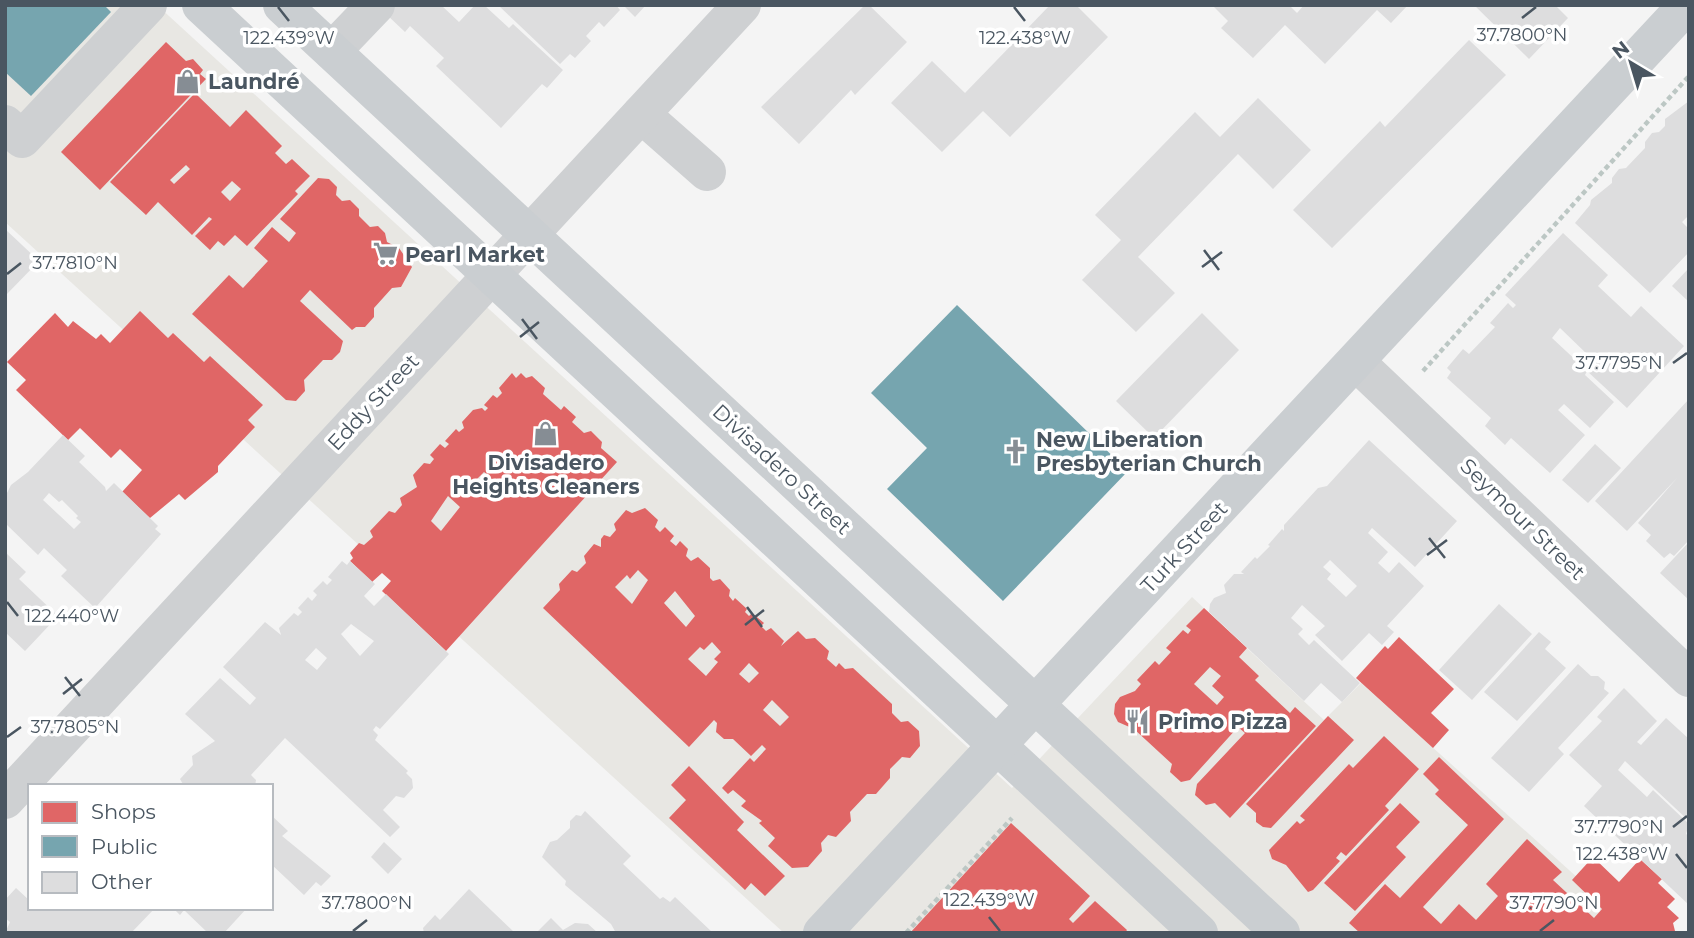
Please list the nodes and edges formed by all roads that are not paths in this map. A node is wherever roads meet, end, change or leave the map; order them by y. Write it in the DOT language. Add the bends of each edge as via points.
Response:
graph roads {
  1 [pos="148,5"];
  2 [pos="201,5"];
  3 [pos="282,5"];
  4 [pos="376,5"];
  5 [pos="741,5"];
  6 [pos="1686,7"];
  7 [pos="332,51"];
  8 [pos="641,114"];
  9 [pos="5,124"];
  10 [pos="707,172"];
  11 [pos="529,234"];
  12 [pos="491,275"];
  13 [pos="1356,362"];
  14 [pos="1689,678"];
  15 [pos="1036,705"];
  16 [pos="998,746"];
  17 [pos="5,800"];
  18 [pos="822,933"];
  19 [pos="1199,933"];
  20 [pos="1281,933"];
  1 -- 9 [label="street" via="22,139"];
  2 -- 12 [label="main road"];
  3 -- 7 [label="main road, Divisadero Street"];
  4 -- 7 [label="street"];
  5 -- 8 [label="street, Eddy Street"];
  6 -- 13 [label="main road, Turk Street"];
  7 -- 11 [label="main road, Divisadero Street"];
  8 -- 10 [label="street"];
  8 -- 11 [label="street, Eddy Street"];
  11 -- 12 [label="street, Eddy Street"];
  11 -- 15 [label="main road, Divisadero Street"];
  12 -- 16 [label="main road"];
  12 -- 17 [label="street, Eddy Street"];
  13 -- 14 [label="street, Seymour Street"];
  13 -- 15 [label="main road, Turk Street"];
  15 -- 16 [label="main road, Turk Street"];
  15 -- 20 [label="main road, Divisadero Street"];
  16 -- 18 [label="main road, Turk Street"];
  16 -- 19 [label="main road"];
}
